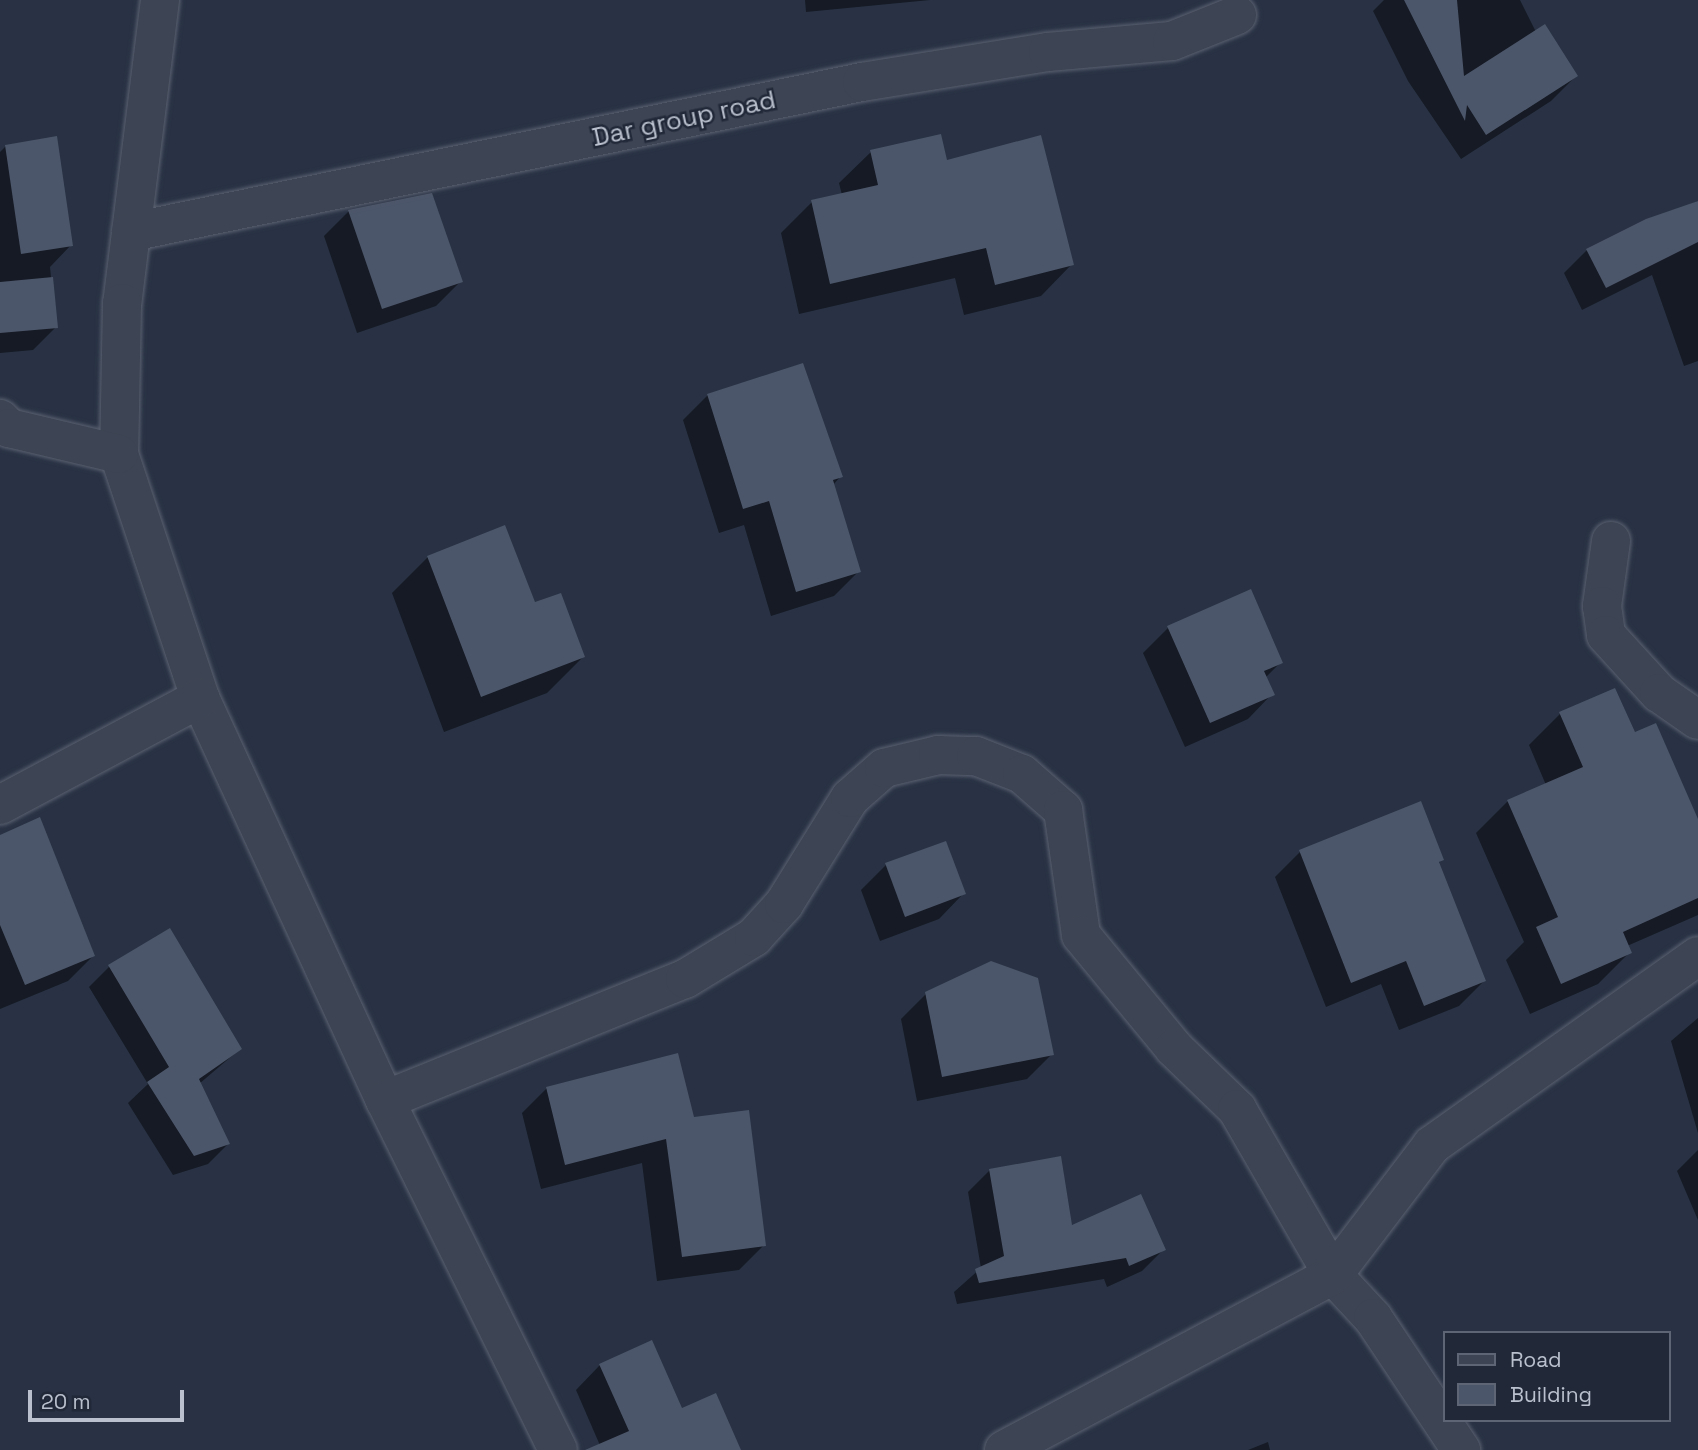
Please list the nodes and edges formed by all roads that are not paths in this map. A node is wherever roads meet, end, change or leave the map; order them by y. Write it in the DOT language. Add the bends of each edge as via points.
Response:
graph roads {
  1 [pos="160,0"];
  2 [pos="1237,15"];
  3 [pos="131,232"];
  4 [pos="0,419"];
  5 [pos="119,454"];
  6 [pos="1611,541"];
  7 [pos="200,698"];
  8 [pos="1698,720"];
  9 [pos="0,805"];
  10 [pos="1698,956"];
  11 [pos="385,1100"];
  12 [pos="1333,1275"];
  13 [pos="1442,1422"];
  14 [pos="1442,1422"];
  15 [pos="558,1450"];
  16 [pos="1004,1450"];
  17 [pos="1461,1450"];
  1 -- 3 [label="street"];
  2 -- 3 [label="street, Dar group road" via="1172,41 1048,52 862,82"];
  3 -- 5 [label="street" via="122,303"];
  4 -- 5 [label="street" via="9,428"];
  5 -- 7 [label="street"];
  6 -- 8 [label="street" via="1602,606 1605,635 1659,693"];
  7 -- 9 [label="street"];
  7 -- 11 [label="street"];
  10 -- 12 [label="street" via="1432,1145"];
  11 -- 12 [label="street" via="685,979 754,937 784,904 850,798 884,768 938,755 976,756 1022,774 1063,810 1080,935 1174,1048 1237,1110"];
  11 -- 15 [label="street"];
  12 -- 14 [label="street" via="1373,1318"];
  12 -- 16 [label="street"];
  13 -- 17 [label="street"];
}
